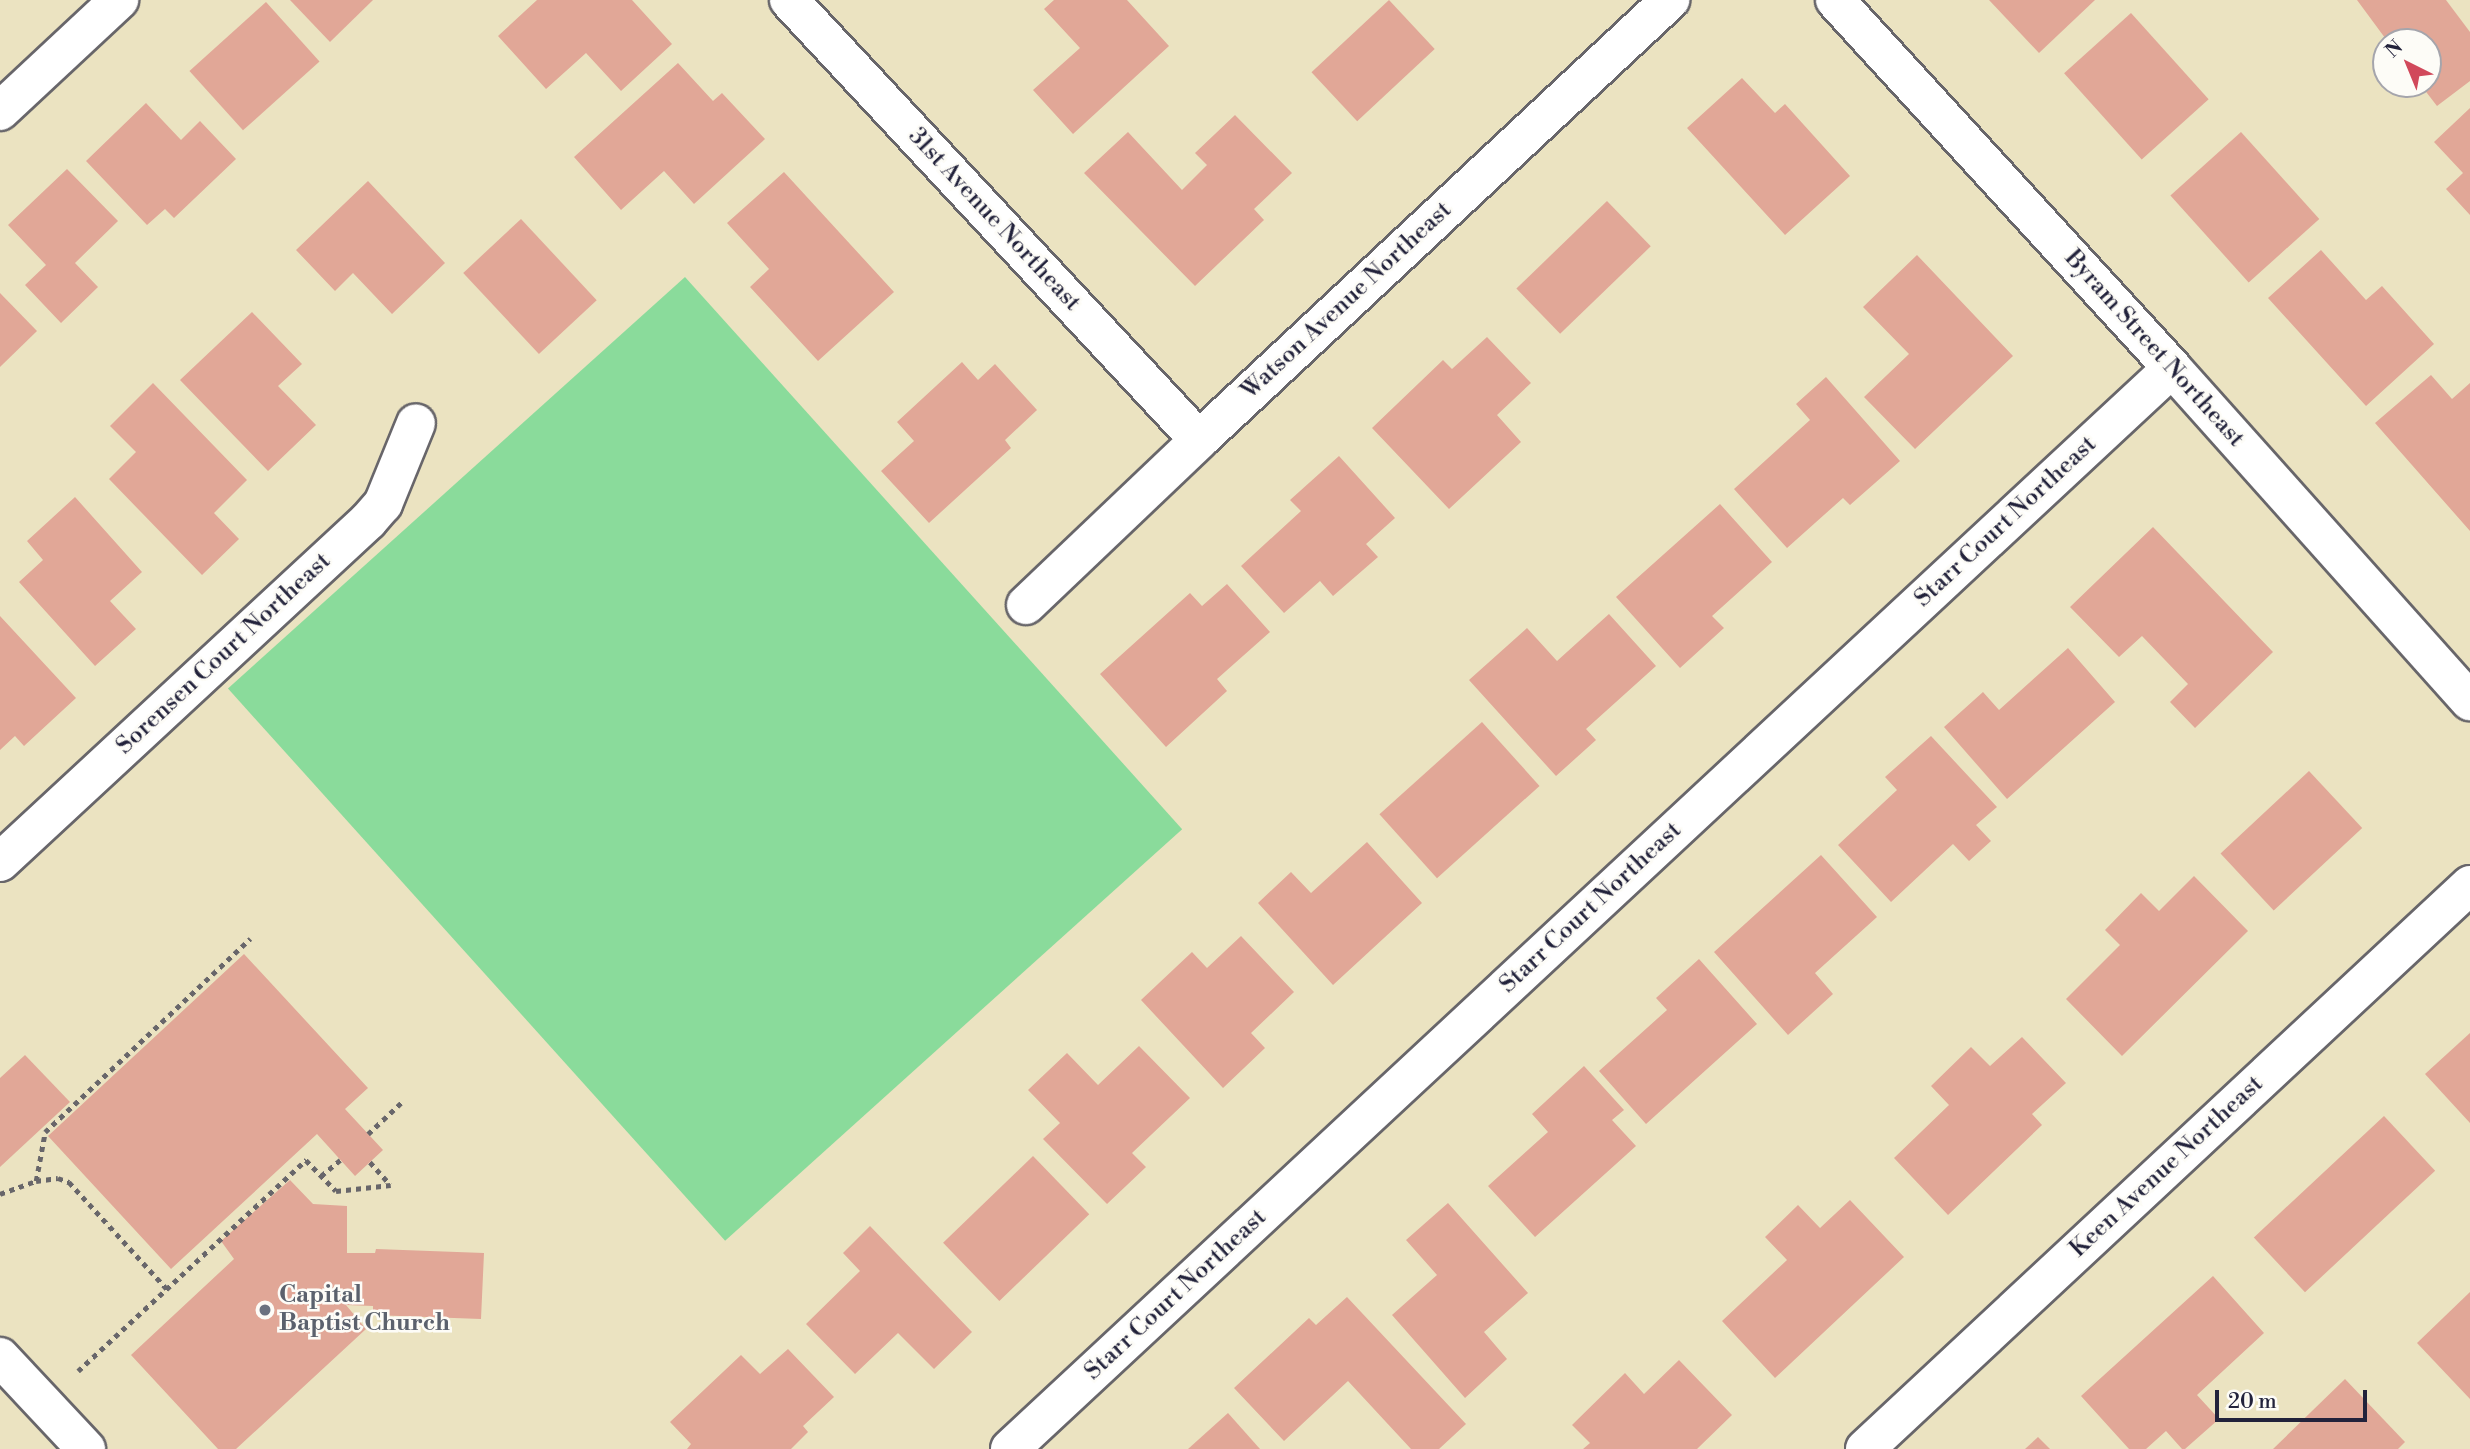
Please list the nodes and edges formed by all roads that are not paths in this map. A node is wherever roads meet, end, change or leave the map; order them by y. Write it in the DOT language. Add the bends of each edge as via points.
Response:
graph roads {
  1 [pos="119,0"];
  2 [pos="789,0"];
  3 [pos="1670,0"];
  4 [pos="1835,0"];
  5 [pos="0,111"];
  6 [pos="2172,368"];
  7 [pos="416,423"];
  8 [pos="1199,440"];
  9 [pos="1026,605"];
  10 [pos="2470,701"];
  11 [pos="0,862"];
  12 [pos="2470,886"];
  13 [pos="0,1357"];
  14 [pos="86,1449"];
  15 [pos="1010,1449"];
  16 [pos="1865,1449"];
  1 -- 5 [label="street"];
  2 -- 8 [label="street, 31st Avenue Northeast"];
  3 -- 8 [label="street, Watson Avenue Northeast"];
  4 -- 6 [label="street, Byram Street Northeast"];
  6 -- 10 [label="street, Byram Street Northeast"];
  6 -- 15 [label="street, Starr Court Northeast"];
  7 -- 11 [label="street, Sorensen Court Northeast" via="383,504 368,521"];
  8 -- 9 [label="street, Watson Avenue Northeast"];
  12 -- 16 [label="street, Keen Avenue Northeast"];
  13 -- 14 [label="street"];
}
